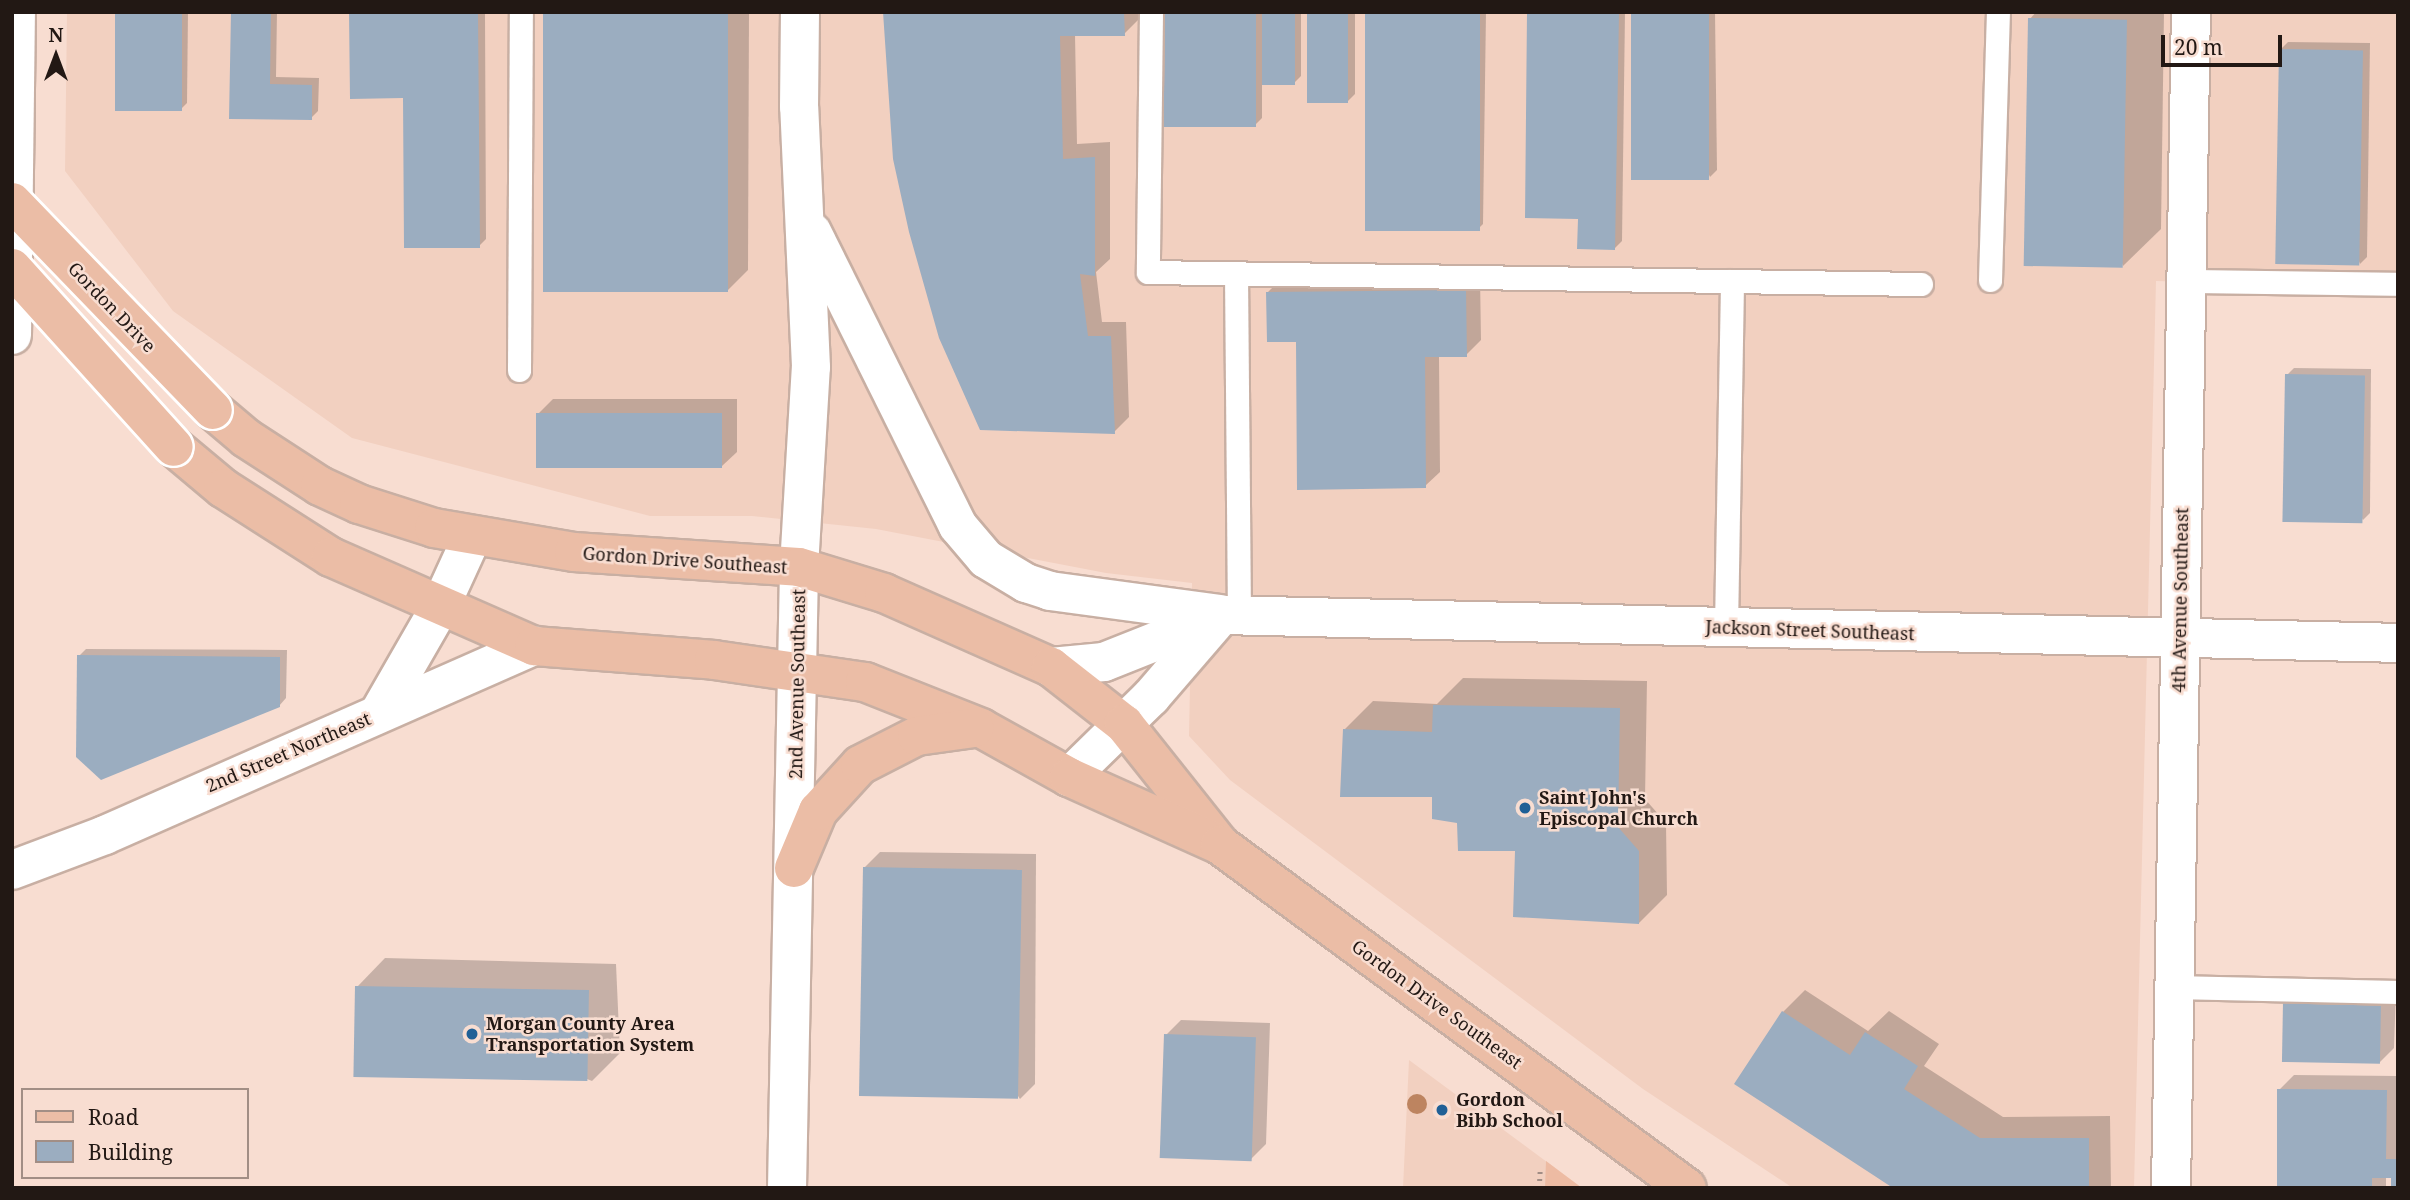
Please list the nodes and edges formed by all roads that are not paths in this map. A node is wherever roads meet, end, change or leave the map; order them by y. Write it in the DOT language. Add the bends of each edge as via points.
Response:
graph roads {
  1 [pos="16,12"];
  2 [pos="521,12"];
  3 [pos="800,12"];
  4 [pos="1151,12"];
  5 [pos="1998,12"];
  6 [pos="2191,12"];
  7 [pos="12,202"];
  8 [pos="806,221"];
  9 [pos="12,268"];
  10 [pos="1236,273"];
  11 [pos="1990,280"];
  12 [pos="1732,281"];
  13 [pos="2186,281"];
  14 [pos="1922,284"];
  15 [pos="2398,284"];
  16 [pos="12,335"];
  17 [pos="519,370"];
  18 [pos="213,410"];
  19 [pos="474,535"];
  20 [pos="799,568"];
  21 [pos="440,607"];
  22 [pos="1231,615"];
  23 [pos="1727,627"];
  24 [pos="2179,639"];
  25 [pos="2398,643"];
  26 [pos="534,646"];
  27 [pos="1051,667"];
  28 [pos="797,670"];
  29 [pos="379,713"];
  30 [pos="1125,724"];
  31 [pos="981,728"];
  32 [pos="1069,777"];
  33 [pos="1220,845"];
  34 [pos="794,868"];
  35 [pos="12,870"];
  36 [pos="2173,987"];
  37 [pos="2398,992"];
  38 [pos="787,1188"];
  39 [pos="1687,1188"];
  40 [pos="2171,1188"];
  1 -- 16 [label="street"];
  2 -- 17 [label="lane"];
  3 -- 8 [label="street, 2nd Avenue Southeast" via="799,107"];
  4 -- 10 [label="lane" via="1148,272"];
  5 -- 11 [label="lane"];
  6 -- 13 [label="street, 4th Avenue Southeast"];
  7 -- 18 [label="main road, Gordon Drive, bridge"];
  8 -- 20 [label="street, 2nd Avenue Southeast" via="811,367"];
  8 -- 22 [label="street" via="958,526 986,559 1015,578 1050,591"];
  9 -- 21 [label="main road, Gordon Drive Southeast, bridge" via="174,447 287,531"];
  10 -- 12 [label="lane"];
  10 -- 22 [label="lane"];
  12 -- 14 [label="lane"];
  12 -- 23 [label="lane"];
  13 -- 15 [label="lane"];
  13 -- 24 [label="street, 4th Avenue Southeast"];
  18 -- 19 [label="main road, Gordon Drive Southeast" via="255,445 320,486 396,517"];
  19 -- 20 [label="main road, Gordon Drive Southeast" via="574,552"];
  19 -- 21 [label="street, 2nd Street Northeast"];
  20 -- 27 [label="main road, Gordon Drive Southeast" via="884,593"];
  20 -- 28 [label="street, 2nd Avenue Southeast"];
  21 -- 26 [label="main road, Gordon Drive Southeast"];
  21 -- 29 [label="street, 2nd Street Northeast"];
  22 -- 23 [label="street, Jackson Street Southeast"];
  22 -- 27 [label="street, Jackson Street Southeast" via="1104,662"];
  22 -- 30 [label="street"];
  23 -- 24 [label="street, Jackson Street Southeast"];
  24 -- 25 [label="street, Jackson Street Southeast"];
  24 -- 36 [label="street, 4th Avenue Southeast"];
  26 -- 28 [label="main road, Gordon Drive Southeast"];
  26 -- 29 [label="street"];
  27 -- 30 [label="main road, Gordon Drive Southeast"];
  28 -- 31 [label="main road, Gordon Drive Southeast" via="865,682"];
  28 -- 34 [label="street, 2nd Avenue Southeast"];
  29 -- 35 [label="street, 2nd Street Northeast" via="105,835"];
  30 -- 32 [label="street"];
  30 -- 33 [label="main road, Gordon Drive Southeast"];
  31 -- 32 [label="main road, Gordon Drive Southeast"];
  31 -- 34 [label="main road" via="917,736 860,765 818,811"];
  32 -- 33 [label="main road, Gordon Drive Southeast"];
  33 -- 39 [label="main road, Gordon Drive Southeast"];
  34 -- 38 [label="street, 2nd Avenue Southeast"];
  36 -- 37 [label="lane"];
  36 -- 40 [label="street, 4th Avenue Southeast"];
}
